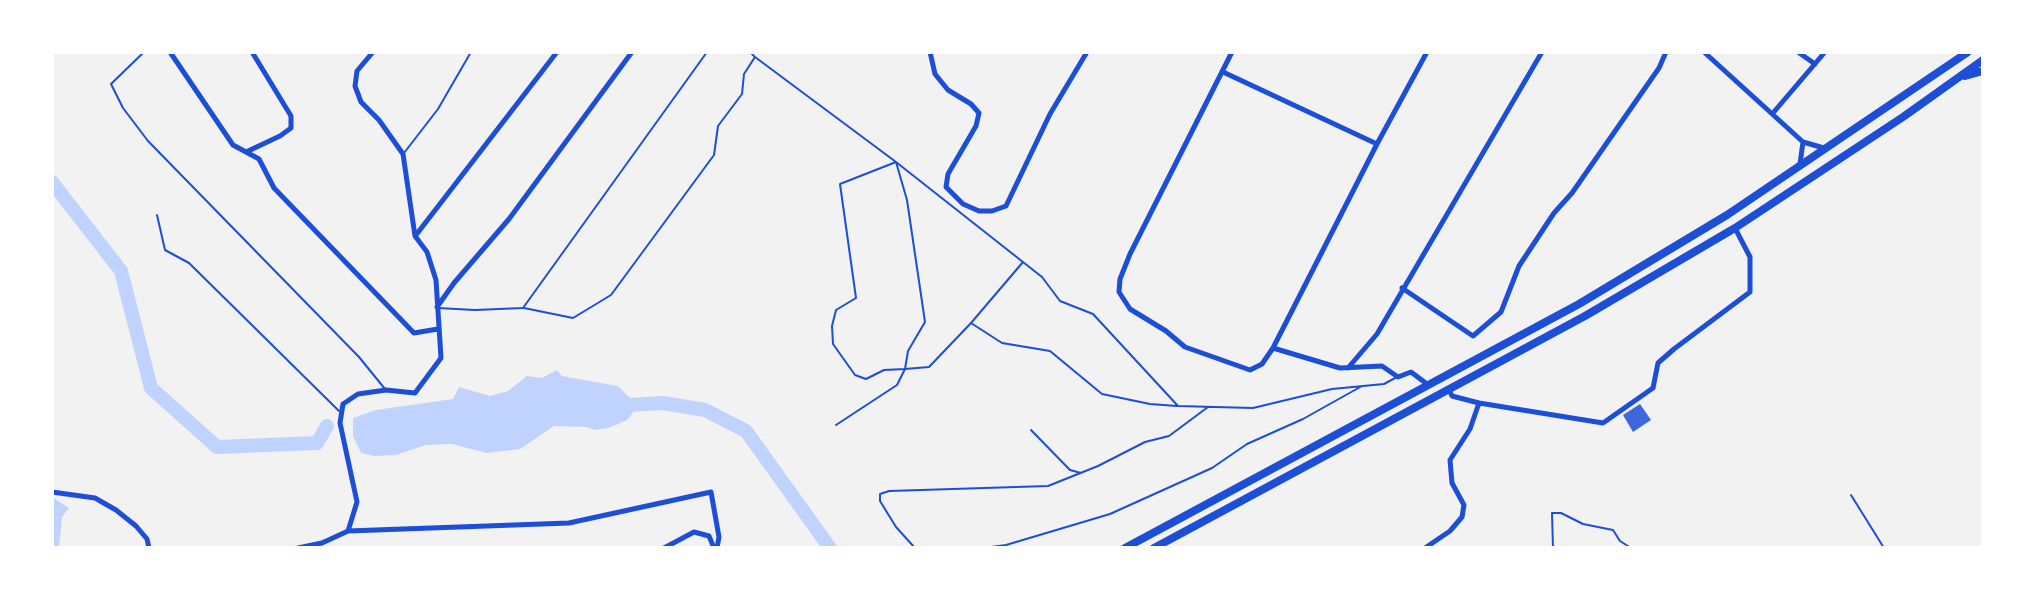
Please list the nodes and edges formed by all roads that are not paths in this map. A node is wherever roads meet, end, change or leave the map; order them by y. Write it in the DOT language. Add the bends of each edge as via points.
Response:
graph roads {
  1 [pos="144,52"];
  2 [pos="170,52"];
  3 [pos="252,52"];
  4 [pos="373,52"];
  5 [pos="471,52"];
  6 [pos="557,52"];
  7 [pos="632,52"];
  8 [pos="707,52"];
  9 [pos="750,52"];
  10 [pos="930,52"];
  11 [pos="1087,52"];
  12 [pos="1232,52"];
  13 [pos="1427,52"];
  14 [pos="1542,52"];
  15 [pos="1666,52"];
  16 [pos="1704,52"];
  17 [pos="1798,52"];
  18 [pos="1825,52"];
  19 [pos="1962,52"];
  20 [pos="1968,52"];
  21 [pos="755,57"];
  22 [pos="1983,60"];
  23 [pos="1815,64"];
  24 [pos="1948,66"];
  25 [pos="1983,71"];
  26 [pos="1223,72"];
  27 [pos="1957,79"];
  28 [pos="1773,113"];
  29 [pos="1803,142"];
  30 [pos="1377,144"];
  31 [pos="1827,149"];
  32 [pos="246,152"];
  33 [pos="403,154"];
  34 [pos="896,162"];
  35 [pos="1799,167"];
  36 [pos="157,215"];
  37 [pos="1735,228"];
  38 [pos="415,236"];
  39 [pos="1023,262"];
  40 [pos="1402,288"];
  41 [pos="437,308"];
  42 [pos="523,308"];
  43 [pos="971,323"];
  44 [pos="438,329"];
  45 [pos="1273,348"];
  46 [pos="1348,368"];
  47 [pos="905,369"];
  48 [pos="1398,377"];
  49 [pos="1428,385"];
  50 [pos="1363,386"];
  51 [pos="386,390"];
  52 [pos="1450,393"];
  53 [pos="1479,403"];
  54 [pos="1178,406"];
  55 [pos="1209,407"];
  56 [pos="340,412"];
  57 [pos="836,425"];
  58 [pos="1031,430"];
  59 [pos="1081,473"];
  60 [pos="52,492"];
  61 [pos="1851,495"];
  62 [pos="348,531"];
  63 [pos="1620,541"];
  64 [pos="149,548"];
  65 [pos="298,548"];
  66 [pos="664,548"];
  67 [pos="715,548"];
  68 [pos="915,548"];
  69 [pos="983,548"];
  70 [pos="1125,548"];
  71 [pos="1154,548"];
  72 [pos="1425,548"];
  73 [pos="1553,548"];
  74 [pos="1618,548"];
  75 [pos="1631,548"];
  76 [pos="1884,548"];
  1 -- 51 [label="lane" via="111,84 123,108 148,141"];
  2 -- 32 [label="street" via="233,145"];
  3 -- 32 [label="street" via="291,116 291,128"];
  4 -- 33 [label="street" via="357,71 355,86 361,102"];
  5 -- 33 [label="lane" via="438,109"];
  6 -- 38 [label="street"];
  7 -- 41 [label="street"];
  8 -- 42 [label="lane"];
  9 -- 21 [label="lane"];
  10 -- 11 [label="street" via="935,74 979,113 946,187 979,211 1006,206"];
  12 -- 26 [label="street"];
  13 -- 30 [label="street"];
  14 -- 40 [label="street"];
  15 -- 40 [label="street" via="1519,266 1501,312 1473,336"];
  16 -- 28 [label="street"];
  17 -- 23 [label="street"];
  18 -- 23 [label="street"];
  19 -- 24 [label="highway"];
  20 -- 24 [label="highway"];
  21 -- 34 [label="lane"];
  21 -- 42 [label="lane" via="744,74 742,94 718,126 714,155 611,295 573,318"];
  22 -- 27 [label="highway"];
  23 -- 28 [label="street"];
  24 -- 31 [label="highway"];
  25 -- 27 [label="highway"];
  26 -- 30 [label="street"];
  26 -- 45 [label="street" via="1130,254 1119,292 1130,309 1185,347 1250,370"];
  27 -- 37 [label="highway"];
  28 -- 29 [label="street"];
  29 -- 31 [label="street"];
  29 -- 35 [label="street"];
  30 -- 45 [label="street"];
  31 -- 35 [label="highway"];
  32 -- 44 [label="street" via="259,159 274,188 414,333"];
  33 -- 38 [label="street"];
  34 -- 39 [label="lane"];
  34 -- 47 [label="lane" via="907,200 925,322 908,351"];
  34 -- 47 [label="lane" via="840,184 856,298 836,310 832,326 833,344 855,375 866,379 884,370"];
  35 -- 49 [label="highway" via="1579,304"];
  36 -- 56 [label="lane" via="165,250 189,263"];
  37 -- 52 [label="highway"];
  37 -- 53 [label="street" via="1750,257 1750,292 1658,363 1653,388 1603,423"];
  38 -- 41 [label="street" via="436,280"];
  39 -- 43 [label="lane"];
  39 -- 54 [label="lane" via="1060,301 1093,314"];
  40 -- 46 [label="street" via="1377,334"];
  41 -- 42 [label="lane"];
  41 -- 44 [label="street"];
  43 -- 47 [label="lane" via="929,367"];
  43 -- 54 [label="lane" via="1002,343 1050,351 1102,394"];
  44 -- 51 [label="street" via="441,358 415,393"];
  45 -- 46 [label="street"];
  46 -- 48 [label="street" via="1382,366"];
  47 -- 57 [label="lane" via="897,385"];
  48 -- 49 [label="street" via="1411,372"];
  48 -- 50 [label="lane"];
  49 -- 70 [label="highway"];
  50 -- 55 [label="lane" via="1253,408"];
  50 -- 69 [label="lane" via="1247,444 1212,468 1110,514"];
  51 -- 56 [label="street" via="358,394"];
  52 -- 53 [label="street"];
  52 -- 71 [label="highway"];
  53 -- 72 [label="street" via="1450,460 1452,483 1464,505 1462,517"];
  54 -- 55 [label="lane"];
  55 -- 59 [label="lane" via="1169,436"];
  56 -- 62 [label="street" via="357,502"];
  58 -- 59 [label="lane" via="1070,470"];
  59 -- 68 [label="lane" via="1048,486 880,494 896,527"];
  60 -- 64 [label="street" via="95,498 116,510 141,532"];
  61 -- 76 [label="lane"];
  62 -- 65 [label="street"];
  62 -- 67 [label="street" via="569,523 711,492 719,537"];
  63 -- 73 [label="lane" via="1613,530 1552,513"];
  63 -- 74 [label="lane"];
  63 -- 75 [label="lane"];
  66 -- 67 [label="street" via="694,532 709,536"];
}
